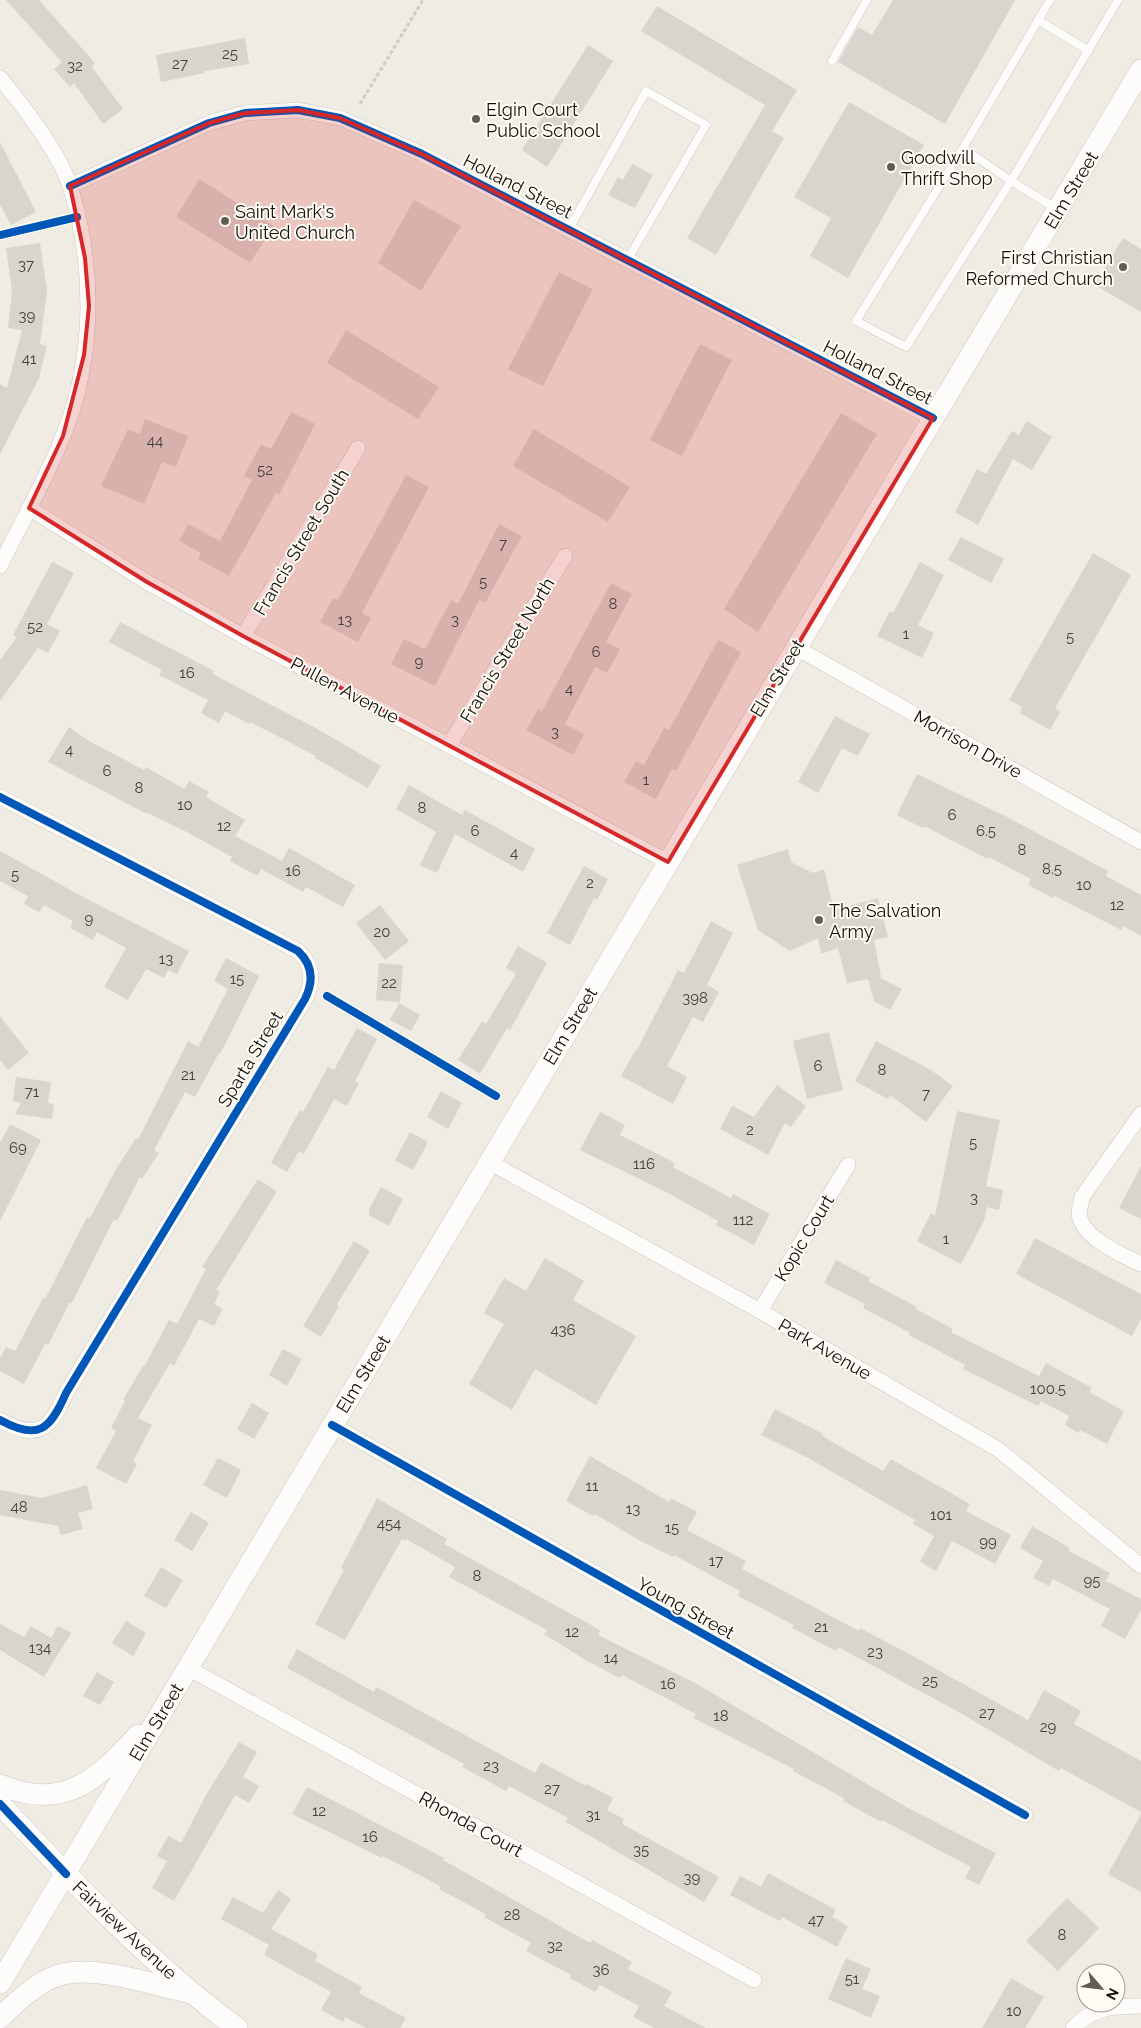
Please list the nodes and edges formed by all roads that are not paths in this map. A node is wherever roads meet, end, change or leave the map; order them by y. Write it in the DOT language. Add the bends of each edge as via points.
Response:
graph roads {
  1 [pos="867,0"];
  2 [pos="1050,0"];
  3 [pos="1118,0"];
  4 [pos="1038,20"];
  5 [pos="1090,51"];
  6 [pos="832,61"];
  7 [pos="1141,70"];
  8 [pos="0,78"];
  9 [pos="963,148"];
  10 [pos="1011,181"];
  11 [pos="70,186"];
  12 [pos="1058,210"];
  13 [pos="569,229"];
  14 [pos="628,259"];
  15 [pos="933,418"];
  16 [pos="358,448"];
  17 [pos="28,508"];
  18 [pos="565,556"];
  19 [pos="0,566"];
  20 [pos="243,636"];
  21 [pos="795,647"];
  22 [pos="449,745"];
  23 [pos="0,796"];
  24 [pos="1141,842"];
  25 [pos="668,862"];
  26 [pos="1141,1114"];
  27 [pos="489,1162"];
  28 [pos="848,1165"];
  29 [pos="1141,1264"];
  30 [pos="760,1311"];
  31 [pos="0,1420"];
  32 [pos="332,1425"];
  33 [pos="1141,1566"];
  34 [pos="188,1668"];
  35 [pos="170,1699"];
  36 [pos="0,1785"];
  37 [pos="0,1804"];
  38 [pos="1025,1815"];
  39 [pos="66,1874"];
  40 [pos="754,1980"];
  41 [pos="0,1983"];
  42 [pos="194,1993"];
  43 [pos="1141,2006"];
  44 [pos="0,2018"];
  45 [pos="237,2028"];
  46 [pos="1073,2028"];
  1 -- 6 [label="lane"];
  2 -- 4 [label="lane"];
  3 -- 5 [label="lane"];
  4 -- 5 [label="lane"];
  4 -- 9 [label="lane"];
  5 -- 10 [label="lane"];
  7 -- 12 [label="main road, Elm Street"];
  8 -- 11 [label="street" via="49,147"];
  9 -- 10 [label="lane"];
  9 -- 10 [label="lane" via="856,321 906,347"];
  10 -- 12 [label="lane"];
  11 -- 13 [label="street, Holland Street" via="209,123 245,113 298,110 340,118 367,128"];
  11 -- 17 [label="street" via="85,258 88,297 84,354 77,395 64,436"];
  12 -- 15 [label="main road, Elm Street"];
  13 -- 14 [label="street, Holland Street"];
  13 -- 14 [label="lane" via="646,91 706,125"];
  14 -- 15 [label="street, Holland Street"];
  15 -- 21 [label="main road, Elm Street"];
  16 -- 20 [label="street, Francis Street South"];
  17 -- 19 [label="street"];
  17 -- 20 [label="street, Pullen Avenue" via="147,582"];
  18 -- 22 [label="street, Francis Street North"];
  20 -- 22 [label="street, Pullen Avenue"];
  21 -- 24 [label="street, Morrison Drive"];
  21 -- 25 [label="main road, Elm Street"];
  22 -- 25 [label="street, Pullen Avenue"];
  23 -- 31 [label="street, Sparta Street" via="298,951 308,962 312,975 305,999 66,1393 58,1412 51,1421 33,1432 21,1431"];
  25 -- 27 [label="main road, Elm Street"];
  26 -- 29 [label="street" via="1086,1192 1079,1213 1097,1240"];
  27 -- 30 [label="street, Park Avenue"];
  27 -- 32 [label="main road, Elm Street"];
  28 -- 30 [label="street, Kopic Court"];
  30 -- 33 [label="street, Park Avenue" via="999,1450"];
  32 -- 34 [label="main road, Elm Street"];
  32 -- 38 [label="street, Young Street"];
  34 -- 35 [label="main road, Elm Street"];
  34 -- 40 [label="street, Rhonda Court"];
  35 -- 36 [label="main road" via="113,1763 90,1780 47,1796"];
  35 -- 39 [label="main road, Elm Street"];
  37 -- 39 [label="main road, Fairview Avenue"];
  39 -- 41 [label="main road, Elm Street"];
  39 -- 42 [label="main road, Fairview Avenue"];
  42 -- 44 [label="main road" via="103,1973 79,1971 48,1980"];
  42 -- 45 [label="main road, Fairview Avenue"];
  43 -- 46 [label="street" via="1107,2007 1092,2012"];
}
